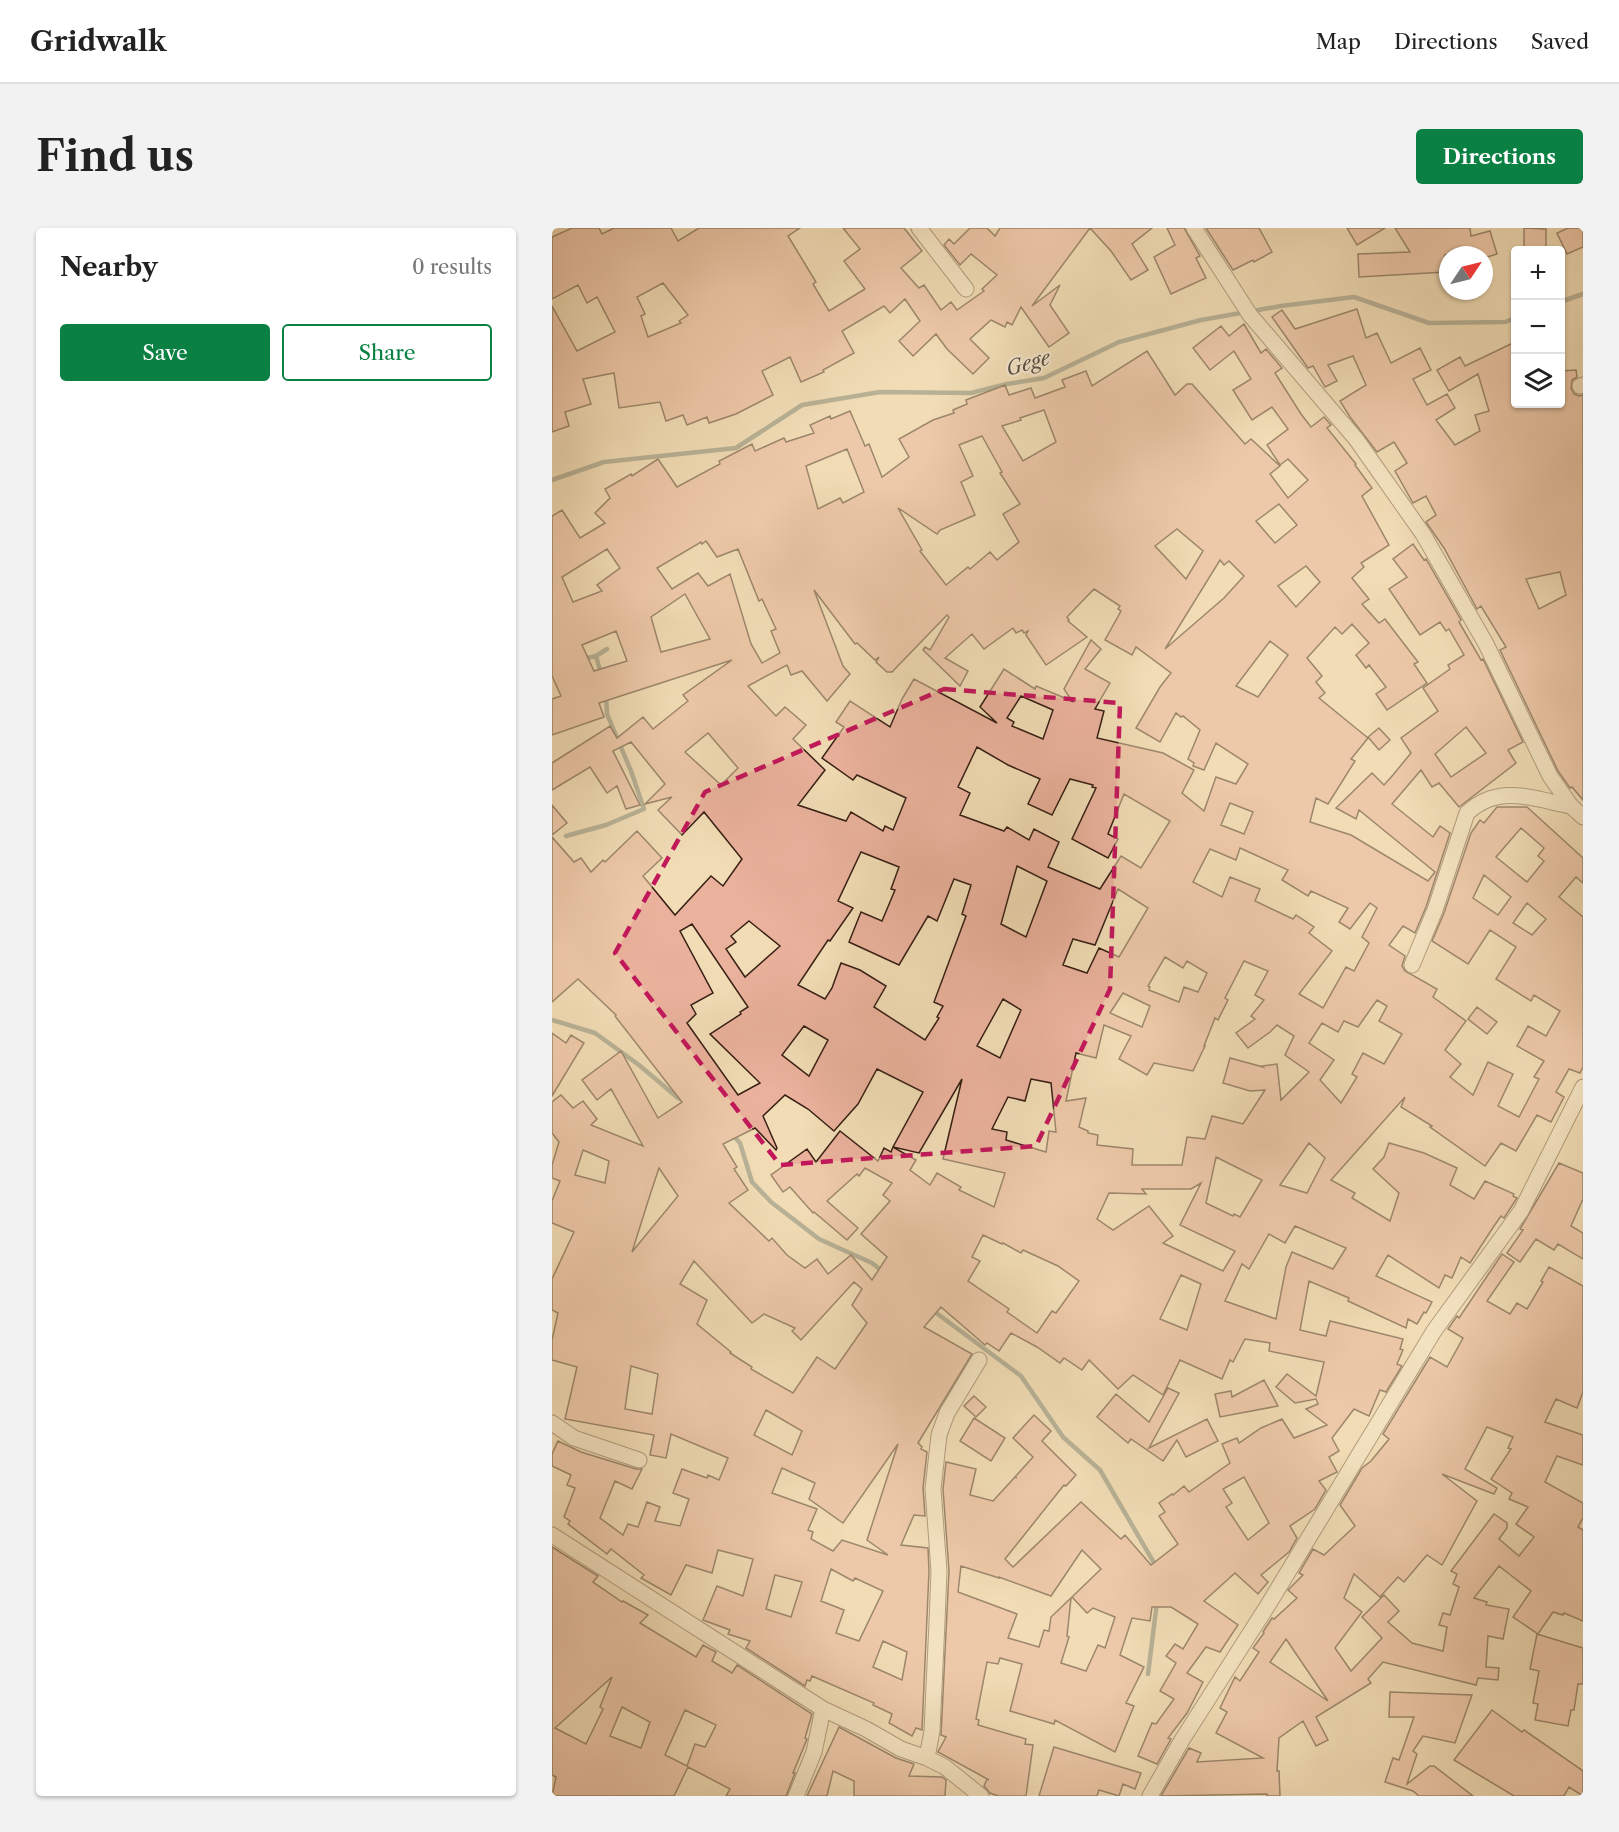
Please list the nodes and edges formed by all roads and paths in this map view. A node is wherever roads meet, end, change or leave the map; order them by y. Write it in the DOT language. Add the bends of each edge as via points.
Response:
graph roads {
  1 [pos="919,228"];
  2 [pos="1194,228"];
  3 [pos="966,289"];
  4 [pos="1571,806"];
  5 [pos="1583,817"];
  6 [pos="1412,965"];
  7 [pos="1583,1087"];
  8 [pos="1579,1107"];
  9 [pos="979,1360"];
  10 [pos="552,1423"];
  11 [pos="639,1460"];
  12 [pos="552,1535"];
  13 [pos="823,1709"];
  14 [pos="927,1758"];
  15 [pos="796,1796"];
  16 [pos="981,1796"];
  17 [pos="1150,1796"];
  1 -- 3 [label="street"];
  2 -- 4 [label="street" via="1250,315 1356,439 1423,534 1486,644 1550,776"];
  4 -- 5 [label="street"];
  4 -- 6 [label="street" via="1506,794 1477,803 1467,813"];
  7 -- 8 [label="street"];
  8 -- 17 [label="street" via="1521,1211 1428,1341"];
  9 -- 14 [label="street" via="947,1413 939,1435 933,1489 938,1612"];
  10 -- 11 [label="street" via="574,1438"];
  12 -- 13 [label="street"];
  13 -- 14 [label="street" via="900,1749"];
  13 -- 15 [label="street" via="814,1752"];
  14 -- 16 [label="street"];
}
